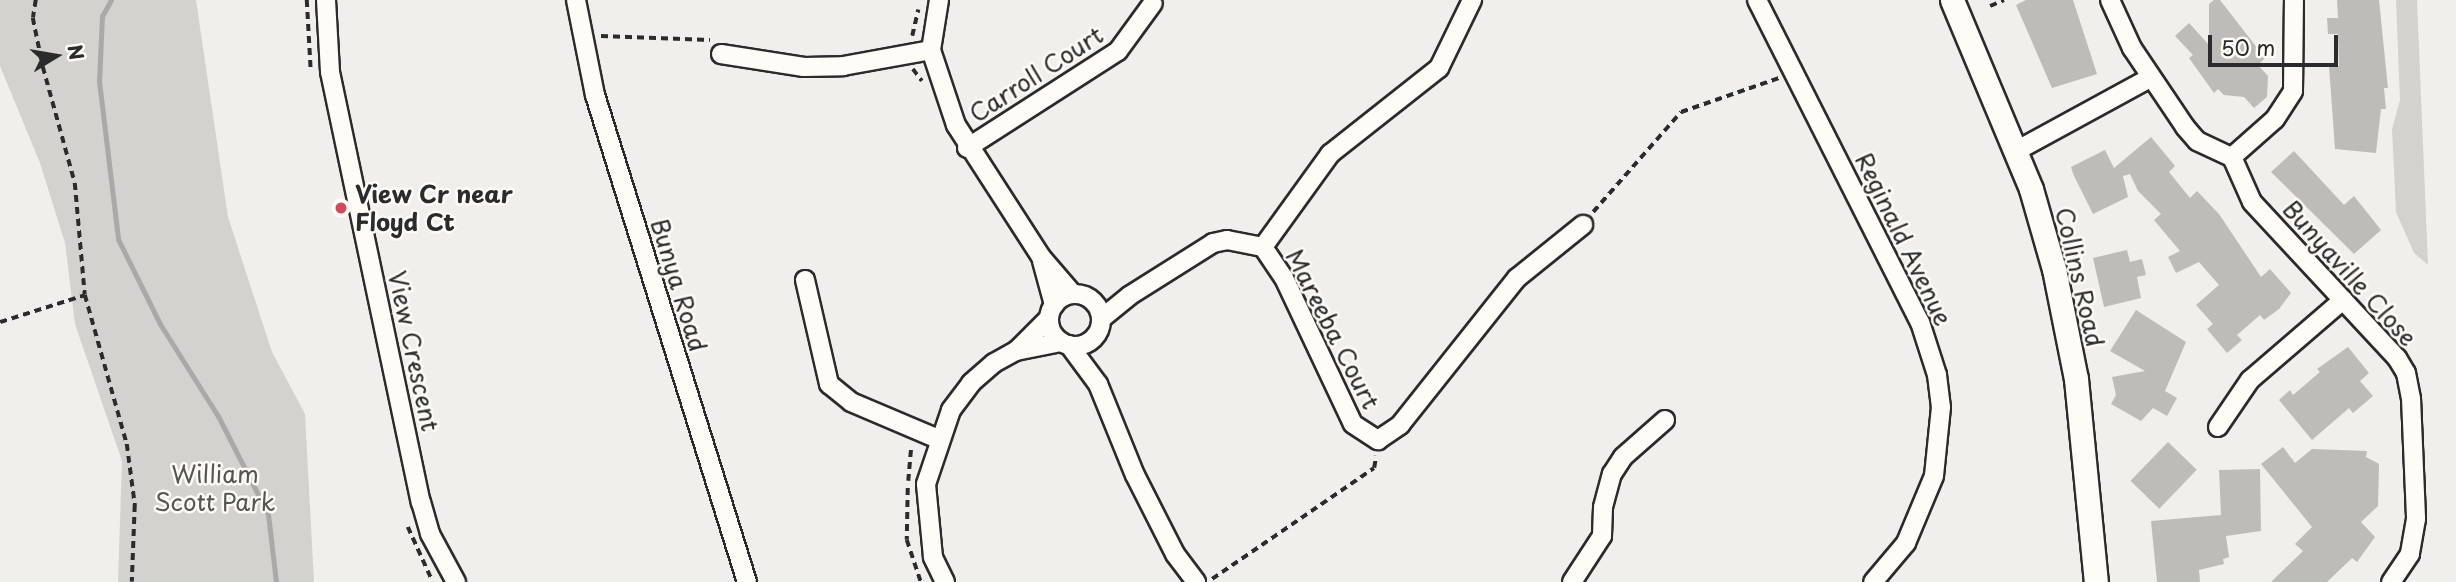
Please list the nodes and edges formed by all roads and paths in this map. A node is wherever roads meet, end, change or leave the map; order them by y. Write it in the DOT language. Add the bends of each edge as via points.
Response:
graph roads {
  1 [pos="36,0"];
  2 [pos="326,0"];
  3 [pos="576,0"];
  4 [pos="1472,0"];
  5 [pos="1757,0"];
  6 [pos="1952,0"];
  7 [pos="2004,0"];
  8 [pos="2110,0"];
  9 [pos="2294,0"];
  10 [pos="930,1"];
  11 [pos="1153,3"];
  12 [pos="1990,6"];
  13 [pos="599,30"];
  14 [pos="931,50"];
  15 [pos="721,54"];
  16 [pos="912,54"];
  17 [pos="1794,72"];
  18 [pos="2150,78"];
  19 [pos="926,91"];
  20 [pos="967,148"];
  21 [pos="2016,151"];
  22 [pos="2232,157"];
  23 [pos="1583,225"];
  24 [pos="1263,247"];
  25 [pos="1041,257"];
  26 [pos="805,280"];
  27 [pos="1073,294"];
  28 [pos="85,295"];
  29 [pos="1129,296"];
  30 [pos="2343,300"];
  31 [pos="1094,301"];
  32 [pos="1051,311"];
  33 [pos="1101,319"];
  34 [pos="0,322"];
  35 [pos="1094,338"];
  36 [pos="1065,344"];
  37 [pos="1016,351"];
  38 [pos="1098,384"];
  39 [pos="1665,420"];
  40 [pos="911,427"];
  41 [pos="2218,427"];
  42 [pos="938,439"];
  43 [pos="1378,440"];
  44 [pos="132,582"];
  45 [pos="456,582"];
  46 [pos="747,582"];
  47 [pos="921,582"];
  48 [pos="945,582"];
  49 [pos="1196,582"];
  50 [pos="1208,582"];
  51 [pos="1572,582"];
  52 [pos="1873,582"];
  53 [pos="2096,582"];
  54 [pos="2390,582"];
  1 -- 28 [label="path" via="33,18 40,54 75,183"];
  2 -- 45 [label="street, View Crescent" via="330,72 421,502 430,534"];
  3 -- 46 [label="street, Bunya Road" via="595,95"];
  4 -- 24 [label="street" via="1439,68 1321,164"];
  5 -- 17 [label="street, Reginald Avenue"];
  6 -- 21 [label="main road, Collins Road"];
  7 -- 12 [label="path"];
  8 -- 18 [label="street"];
  9 -- 22 [label="street" via="2293,91 2275,119"];
  10 -- 14 [label="street"];
  10 -- 16 [label="path"];
  11 -- 20 [label="street, Carroll Court" via="1118,51"];
  13 -- 15 [label="path" via="602,39 712,40"];
  14 -- 16 [label="street"];
  14 -- 20 [label="street"];
  15 -- 16 [label="street" via="804,67 843,66"];
  16 -- 19 [label="path" via="913,73"];
  17 -- 23 [label="path" via="1681,112"];
  17 -- 52 [label="street, Reginald Avenue" via="1920,322 1937,375 1941,407 1934,476 1906,543"];
  18 -- 21 [label="street"];
  18 -- 22 [label="street" via="2197,141"];
  20 -- 25 [label="street"];
  21 -- 53 [label="main road, Collins Road" via="2043,228 2073,358"];
  22 -- 30 [label="street, Bunyaville Close" via="2252,202"];
  23 -- 43 [label="street, Mareeba Court" via="1517,278 1400,425"];
  24 -- 29 [label="street, Mareeba Court" via="1227,240 1213,243"];
  24 -- 43 [label="street, Mareeba Court" via="1284,278 1353,424"];
  25 -- 27 [label="street"];
  25 -- 32 [label="street"];
  26 -- 40 [label="street" via="821,366 829,384 850,402"];
  27 -- 31 [label="street"];
  27 -- 32 [label="street"];
  28 -- 34 [label="path"];
  28 -- 44 [label="path" via="127,444 135,505"];
  29 -- 31 [label="street, Mareeba Court"];
  29 -- 33 [label="street, Mareeba Court"];
  30 -- 41 [label="street" via="2250,380"];
  30 -- 54 [label="street, Bunyaville Close" via="2397,358 2410,386 2414,541 2403,567"];
  31 -- 33 [label="street"];
  32 -- 36 [label="street"];
  32 -- 37 [label="street"];
  33 -- 35 [label="street"];
  35 -- 36 [label="street" via="1083,345"];
  35 -- 38 [label="street"];
  36 -- 37 [label="street"];
  36 -- 38 [label="street"];
  37 -- 42 [label="street" via="971,383"];
  38 -- 49 [label="street" via="1135,475 1175,554"];
  39 -- 51 [label="street" via="1623,457 1612,474 1603,507 1602,536"];
  40 -- 42 [label="street"];
  40 -- 47 [label="path" via="907,540"];
  42 -- 48 [label="street" via="926,484 927,518 933,557"];
  43 -- 50 [label="path" via="1374,468"];
}
